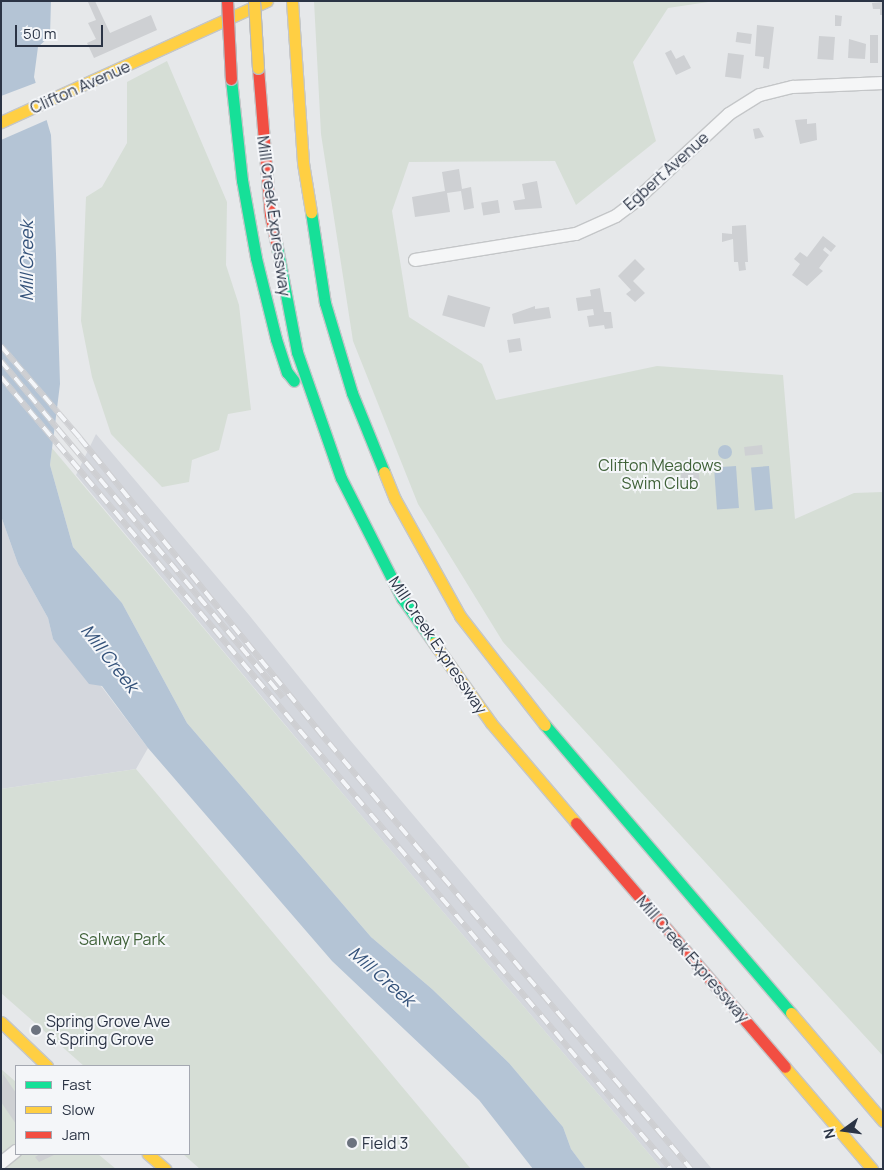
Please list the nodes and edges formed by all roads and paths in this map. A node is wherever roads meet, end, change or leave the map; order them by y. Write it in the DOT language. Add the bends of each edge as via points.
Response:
graph roads {
  1 [pos="227,1"];
  2 [pos="254,1"];
  3 [pos="267,1"];
  4 [pos="292,1"];
  5 [pos="883,83"];
  6 [pos="1,122"];
  7 [pos="415,260"];
  8 [pos="318,415"];
  9 [pos="1,1022"];
  10 [pos="47,1065"];
  11 [pos="883,1121"];
  12 [pos="15,1152"];
  13 [pos="149,1155"];
  14 [pos="1,1163"];
  15 [pos="165,1169"];
  16 [pos="872,1169"];
  1 -- 8 [label="main road, bridge" via="231,79 242,180 256,258 287,372"];
  2 -- 8 [label="main road, Mill Creek Expressway, bridge" via="265,174 275,252 298,352"];
  3 -- 6 [label="main road, Clifton Avenue"];
  4 -- 11 [label="main road" via="308,209 326,304 368,435 414,535 460,616 517,692"];
  5 -- 7 [label="street, Egbert Avenue" via="793,87 760,95 724,119 633,204 616,216 576,234"];
  8 -- 16 [label="main road, Mill Creek Expressway" via="341,478 370,540 402,598 466,691"];
  9 -- 10 [label="main road"];
  12 -- 14 [label="street"];
  13 -- 15 [label="main road"];
}
